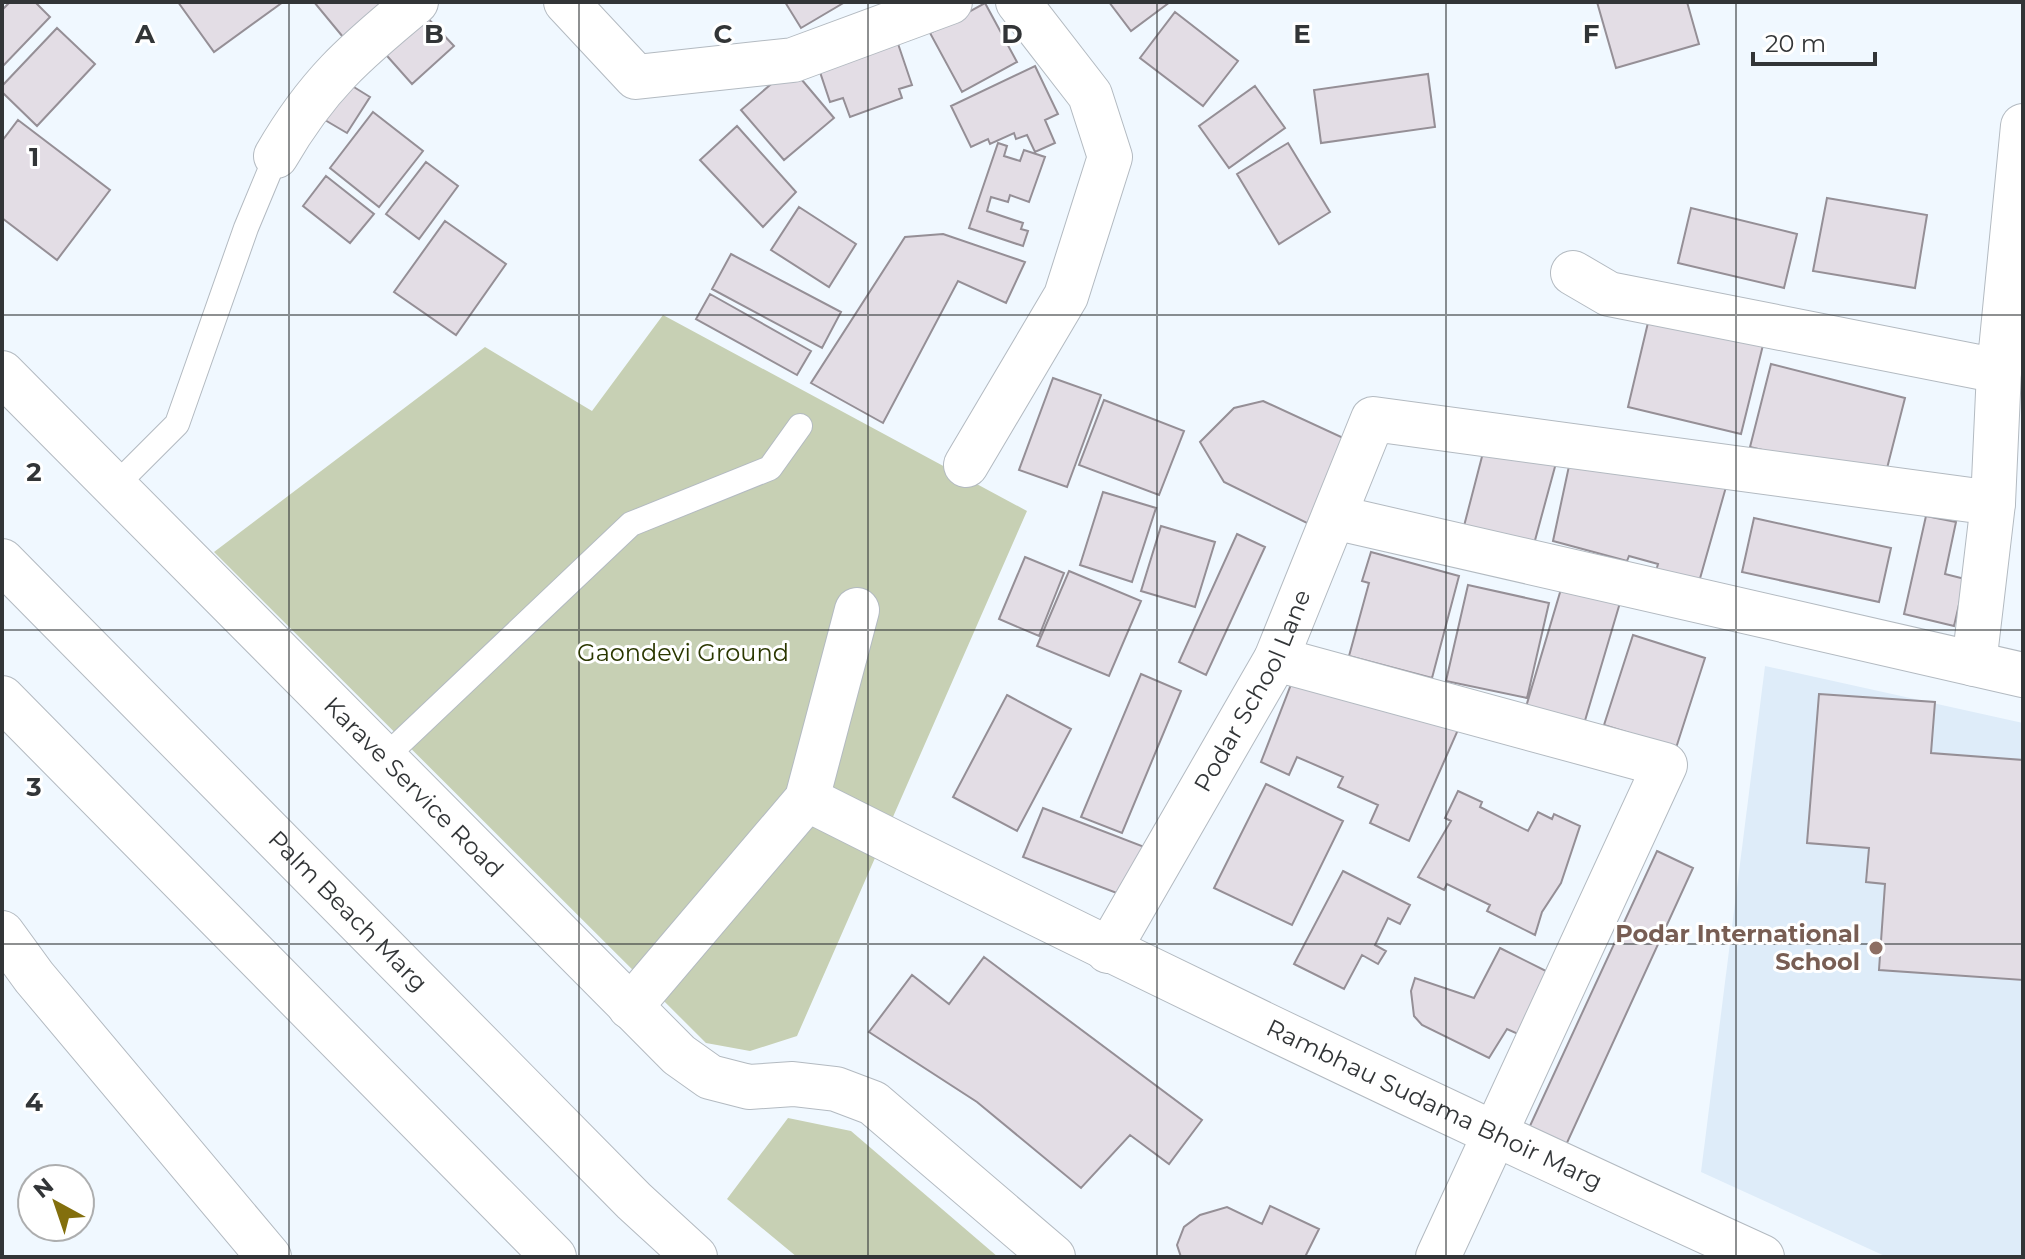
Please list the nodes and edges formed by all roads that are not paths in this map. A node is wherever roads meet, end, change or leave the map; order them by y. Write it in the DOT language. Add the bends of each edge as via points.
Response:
graph roads {
  1 [pos="416,2"];
  2 [pos="566,2"];
  3 [pos="950,2"];
  4 [pos="1018,2"];
  5 [pos="2023,126"];
  6 [pos="276,156"];
  7 [pos="1573,273"];
  8 [pos="1999,371"];
  9 [pos="2,373"];
  10 [pos="800,426"];
  11 [pos="966,465"];
  12 [pos="114,487"];
  13 [pos="1993,503"];
  14 [pos="1334,517"];
  15 [pos="2,561"];
  16 [pos="857,610"];
  17 [pos="1276,659"];
  18 [pos="1974,664"];
  19 [pos="2023,675"];
  20 [pos="2,698"];
  21 [pos="383,759"];
  22 [pos="807,799"];
  23 [pos="2,933"];
  24 [pos="1108,951"];
  25 [pos="630,1007"];
  26 [pos="1495,1136"];
  27 [pos="269,1257"];
  28 [pos="554,1257"];
  29 [pos="695,1257"];
  30 [pos="1053,1257"];
  31 [pos="1438,1257"];
  32 [pos="1762,1257"];
  1 -- 6 [label="street" via="349,57 302,112"];
  2 -- 3 [label="street" via="636,77 793,60"];
  4 -- 11 [label="street" via="1090,95 1110,157 1066,296"];
  5 -- 8 [label="street"];
  6 -- 12 [label="lane" via="177,424"];
  7 -- 8 [label="street" via="1609,294"];
  8 -- 13 [label="street"];
  9 -- 12 [label="street, Karave Service Road"];
  10 -- 21 [label="lane" via="770,468 631,524"];
  12 -- 21 [label="street, Karave Service Road"];
  13 -- 14 [label="street, Podar School Lane" via="1373,419"];
  13 -- 18 [label="street"];
  14 -- 17 [label="street, Podar School Lane"];
  14 -- 18 [label="street"];
  15 -- 29 [label="street, Palm Beach Marg"];
  16 -- 22 [label="street"];
  17 -- 24 [label="street, Podar School Lane"];
  17 -- 26 [label="street" via="1665,765"];
  18 -- 19 [label="street"];
  20 -- 28 [label="street"];
  21 -- 25 [label="street, Karave Service Road"];
  22 -- 24 [label="street, Rambhau Sudama Bhoir Marg"];
  22 -- 25 [label="street"];
  23 -- 27 [label="street"];
  24 -- 26 [label="street, Rambhau Sudama Bhoir Marg"];
  25 -- 30 [label="street, Karave Service Road" via="710,1077 749,1087 793,1084 836,1089 873,1103"];
  26 -- 31 [label="street"];
  26 -- 32 [label="street, Rambhau Sudama Bhoir Marg"];
}
